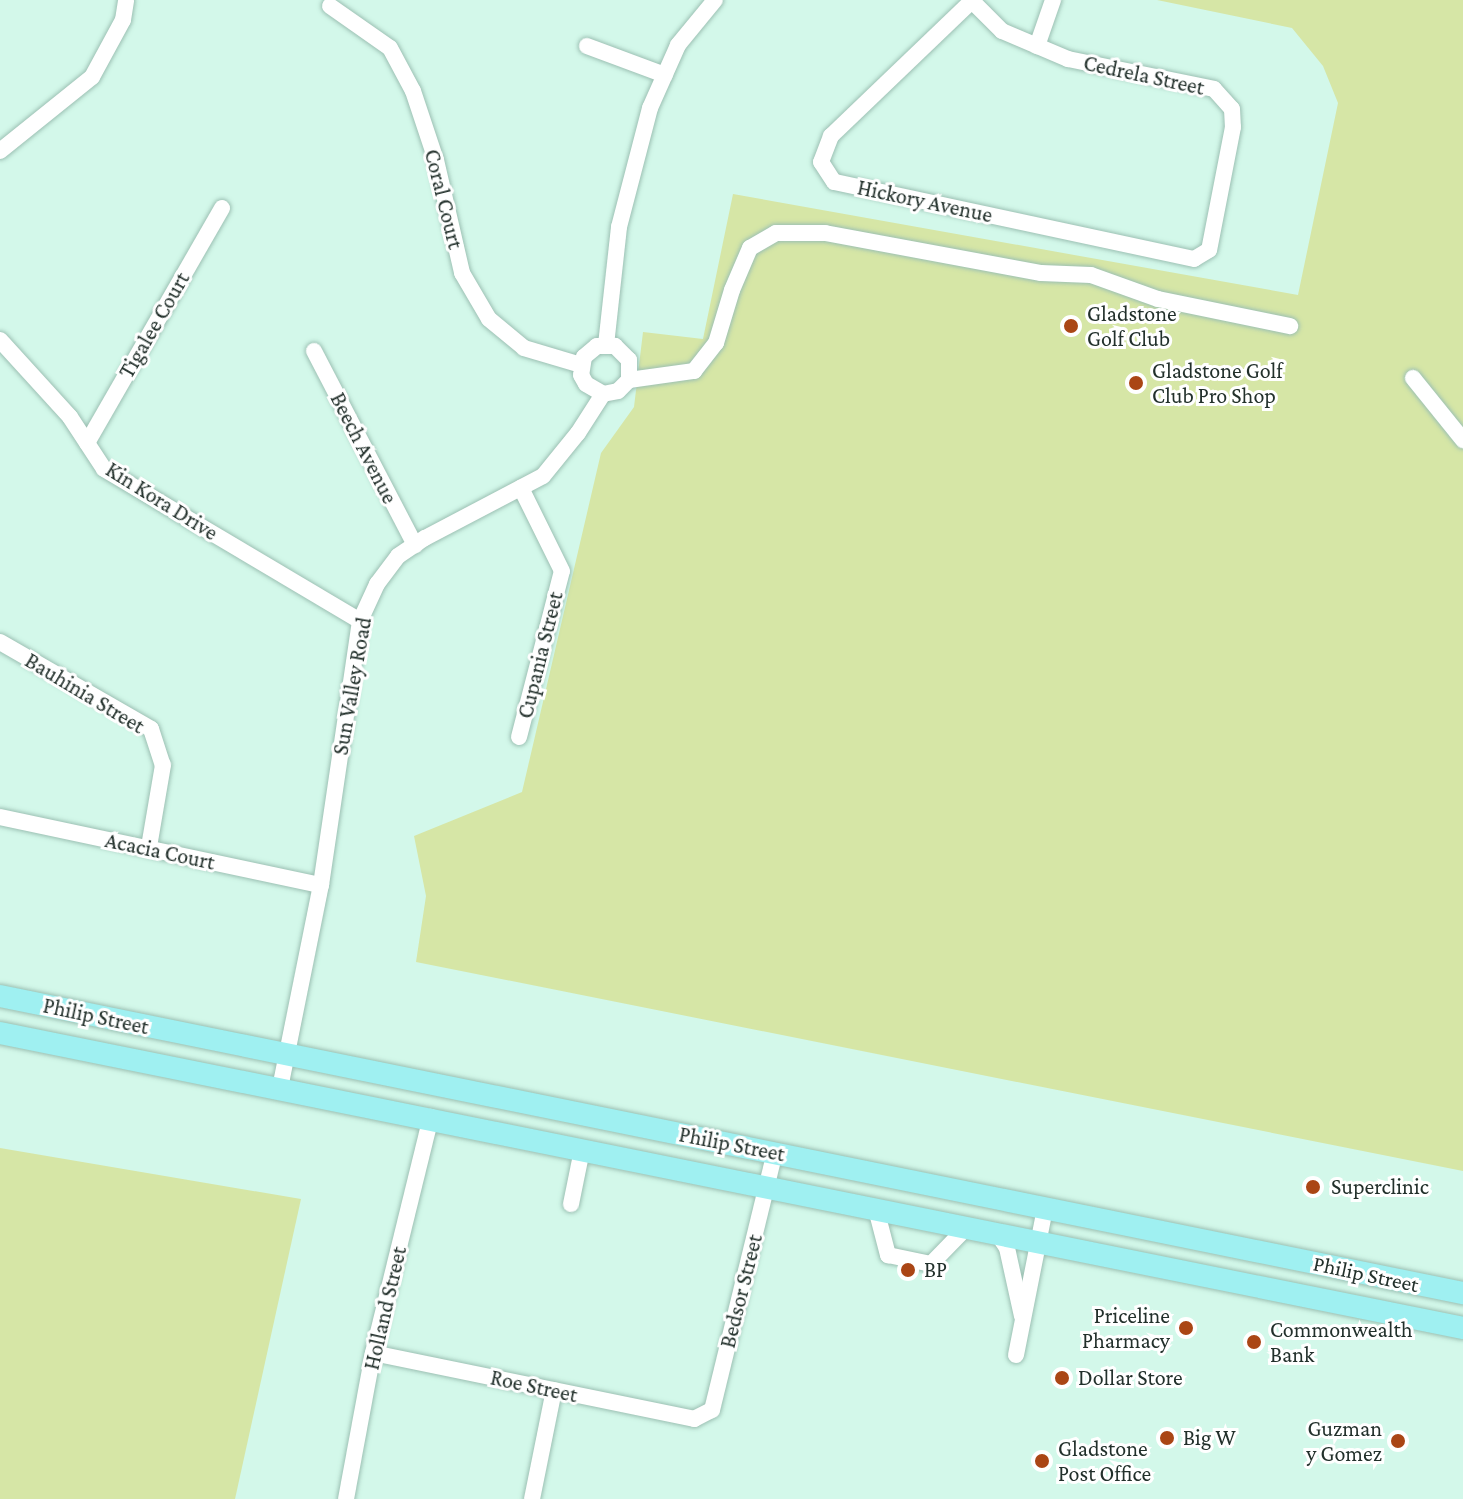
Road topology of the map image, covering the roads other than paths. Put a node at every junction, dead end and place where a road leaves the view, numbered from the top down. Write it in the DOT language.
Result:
graph roads {
  1 [pos="126,0"];
  2 [pos="715,0"];
  3 [pos="1053,0"];
  4 [pos="972,1"];
  5 [pos="330,6"];
  6 [pos="587,46"];
  7 [pos="1037,46"];
  8 [pos="665,75"];
  9 [pos="0,151"];
  10 [pos="222,208"];
  11 [pos="1209,250"];
  12 [pos="1290,326"];
  13 [pos="0,340"];
  14 [pos="606,345"];
  15 [pos="314,351"];
  16 [pos="581,365"];
  17 [pos="1413,378"];
  18 [pos="629,380"];
  19 [pos="603,394"];
  20 [pos="1463,440"];
  21 [pos="87,443"];
  22 [pos="521,488"];
  23 [pos="415,545"];
  24 [pos="360,621"];
  25 [pos="0,642"];
  26 [pos="519,737"];
  27 [pos="0,817"];
  28 [pos="149,847"];
  29 [pos="321,885"];
  30 [pos="0,996"];
  31 [pos="0,1033"];
  32 [pos="286,1055"];
  33 [pos="280,1088"];
  34 [pos="431,1117"];
  35 [pos="582,1150"];
  36 [pos="775,1152"];
  37 [pos="767,1188"];
  38 [pos="571,1204"];
  39 [pos="1045,1208"];
  40 [pos="876,1209"];
  41 [pos="967,1227"];
  42 [pos="997,1233"];
  43 [pos="1039,1241"];
  44 [pos="1463,1293"];
  45 [pos="1023,1322"];
  46 [pos="1463,1328"];
  47 [pos="373,1353"];
  48 [pos="1016,1355"];
  49 [pos="554,1390"];
  50 [pos="694,1419"];
  51 [pos="346,1499"];
  52 [pos="532,1499"];
  1 -- 9 [label="street"];
  2 -- 8 [label="street"];
  3 -- 7 [label="street"];
  4 -- 7 [label="street, Cedrela Street"];
  4 -- 11 [label="street, Hickory Avenue"];
  5 -- 16 [label="street, Coral Court"];
  6 -- 8 [label="street"];
  7 -- 11 [label="street, Cedrela Street"];
  8 -- 14 [label="street"];
  10 -- 21 [label="street, Tigalee Court"];
  12 -- 18 [label="street"];
  13 -- 21 [label="street, Kin Kora Drive"];
  14 -- 16 [label="street"];
  14 -- 18 [label="street"];
  15 -- 23 [label="street, Beech Avenue"];
  16 -- 19 [label="street"];
  17 -- 20 [label="street"];
  18 -- 19 [label="street"];
  19 -- 22 [label="street, Sun Valley Road"];
  21 -- 24 [label="street, Kin Kora Drive"];
  22 -- 23 [label="street, Sun Valley Road"];
  22 -- 26 [label="street, Cupania Street"];
  23 -- 24 [label="street, Sun Valley Road"];
  24 -- 29 [label="street, Sun Valley Road"];
  25 -- 28 [label="street, Bauhinia Street"];
  27 -- 28 [label="street, Acacia Court"];
  28 -- 29 [label="street, Acacia Court"];
  29 -- 32 [label="street, Sun Valley Road"];
  30 -- 32 [label="main road, Philip Street"];
  31 -- 33 [label="main road, Philip Street"];
  32 -- 33 [label="street, Sun Valley Road"];
  32 -- 36 [label="main road, Philip Street"];
  33 -- 34 [label="main road, Philip Street"];
  34 -- 35 [label="main road, Philip Street"];
  34 -- 47 [label="street, Holland Street"];
  35 -- 37 [label="main road, Philip Street"];
  35 -- 38 [label="street"];
  36 -- 37 [label="street, Bedsor Street"];
  36 -- 39 [label="main road, Philip Street"];
  37 -- 40 [label="main road, Philip Street"];
  37 -- 50 [label="street, Bedsor Street"];
  39 -- 43 [label="street"];
  39 -- 44 [label="main road, Philip Street"];
  40 -- 41 [label="main road, Philip Street"];
  40 -- 41 [label="street"];
  41 -- 42 [label="main road, Philip Street"];
  42 -- 43 [label="main road, Philip Street"];
  42 -- 45 [label="street"];
  43 -- 45 [label="street"];
  43 -- 46 [label="main road, Philip Street"];
  45 -- 48 [label="street"];
  47 -- 49 [label="street, Roe Street"];
  47 -- 51 [label="street, Holland Street"];
  49 -- 50 [label="street, Roe Street"];
  49 -- 52 [label="street"];
}
